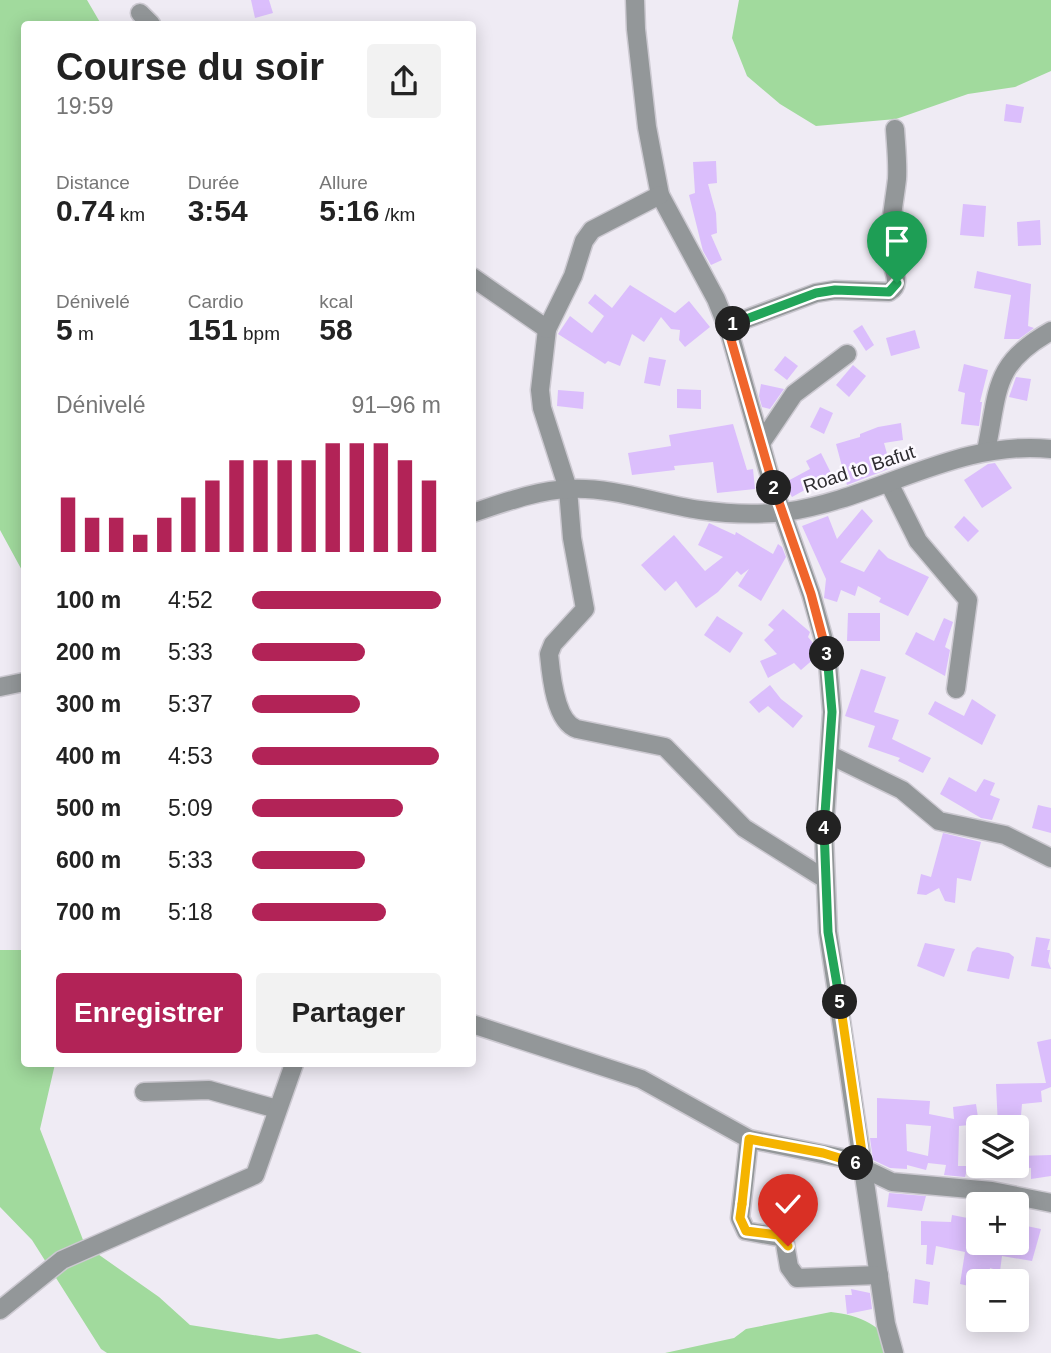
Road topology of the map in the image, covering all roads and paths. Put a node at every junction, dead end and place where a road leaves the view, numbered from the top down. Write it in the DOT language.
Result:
graph roads {
  1 [pos="635,0"];
  2 [pos="895,129"];
  3 [pos="660,195"];
  4 [pos="476,280"];
  5 [pos="727,326"];
  6 [pos="547,329"];
  7 [pos="1051,331"];
  8 [pos="847,354"];
  9 [pos="761,443"];
  10 [pos="1051,449"];
  11 [pos="986,451"];
  12 [pos="890,483"];
  13 [pos="772,484"];
  14 [pos="568,489"];
  15 [pos="476,512"];
  16 [pos="784,512"];
  17 [pos="758,514"];
  18 [pos="21,683"];
  19 [pos="0,687"];
  20 [pos="956,689"];
  21 [pos="830,755"];
  22 [pos="1051,858"];
  23 [pos="825,879"];
  24 [pos="476,1025"];
  25 [pos="293,1067"];
  26 [pos="145,1092"];
  27 [pos="277,1109"];
  28 [pos="749,1139"];
  29 [pos="864,1166"];
  30 [pos="1051,1203"];
  31 [pos="879,1275"];
  32 [pos="0,1310"];
  33 [pos="894,1353"];
  1 -- 3 [label="street"];
  2 -- 5 [label="street"];
  3 -- 5 [label="street"];
  3 -- 6 [label="street"];
  4 -- 6 [label="street"];
  5 -- 9 [label="street"];
  6 -- 14 [label="street"];
  7 -- 11 [label="street"];
  8 -- 9 [label="street"];
  9 -- 13 [label="street"];
  10 -- 11 [label="street, Road to Bafut"];
  11 -- 12 [label="street, Road to Bafut"];
  12 -- 16 [label="street, Road to Bafut"];
  12 -- 20 [label="street"];
  13 -- 16 [label="street"];
  13 -- 17 [label="street"];
  14 -- 15 [label="street, Road to Bafut"];
  14 -- 17 [label="street, Road to Bafut"];
  14 -- 23 [label="street"];
  16 -- 17 [label="street, Road to Bafut"];
  16 -- 21 [label="street"];
  18 -- 19 [label="street"];
  21 -- 22 [label="street"];
  21 -- 23 [label="street"];
  23 -- 29 [label="street"];
  24 -- 28 [label="street"];
  25 -- 27 [label="street"];
  26 -- 27 [label="street"];
  27 -- 32 [label="street"];
  28 -- 29 [label="street"];
  28 -- 31 [label="street"];
  29 -- 30 [label="street"];
  29 -- 31 [label="street"];
  31 -- 33 [label="street"];
}
